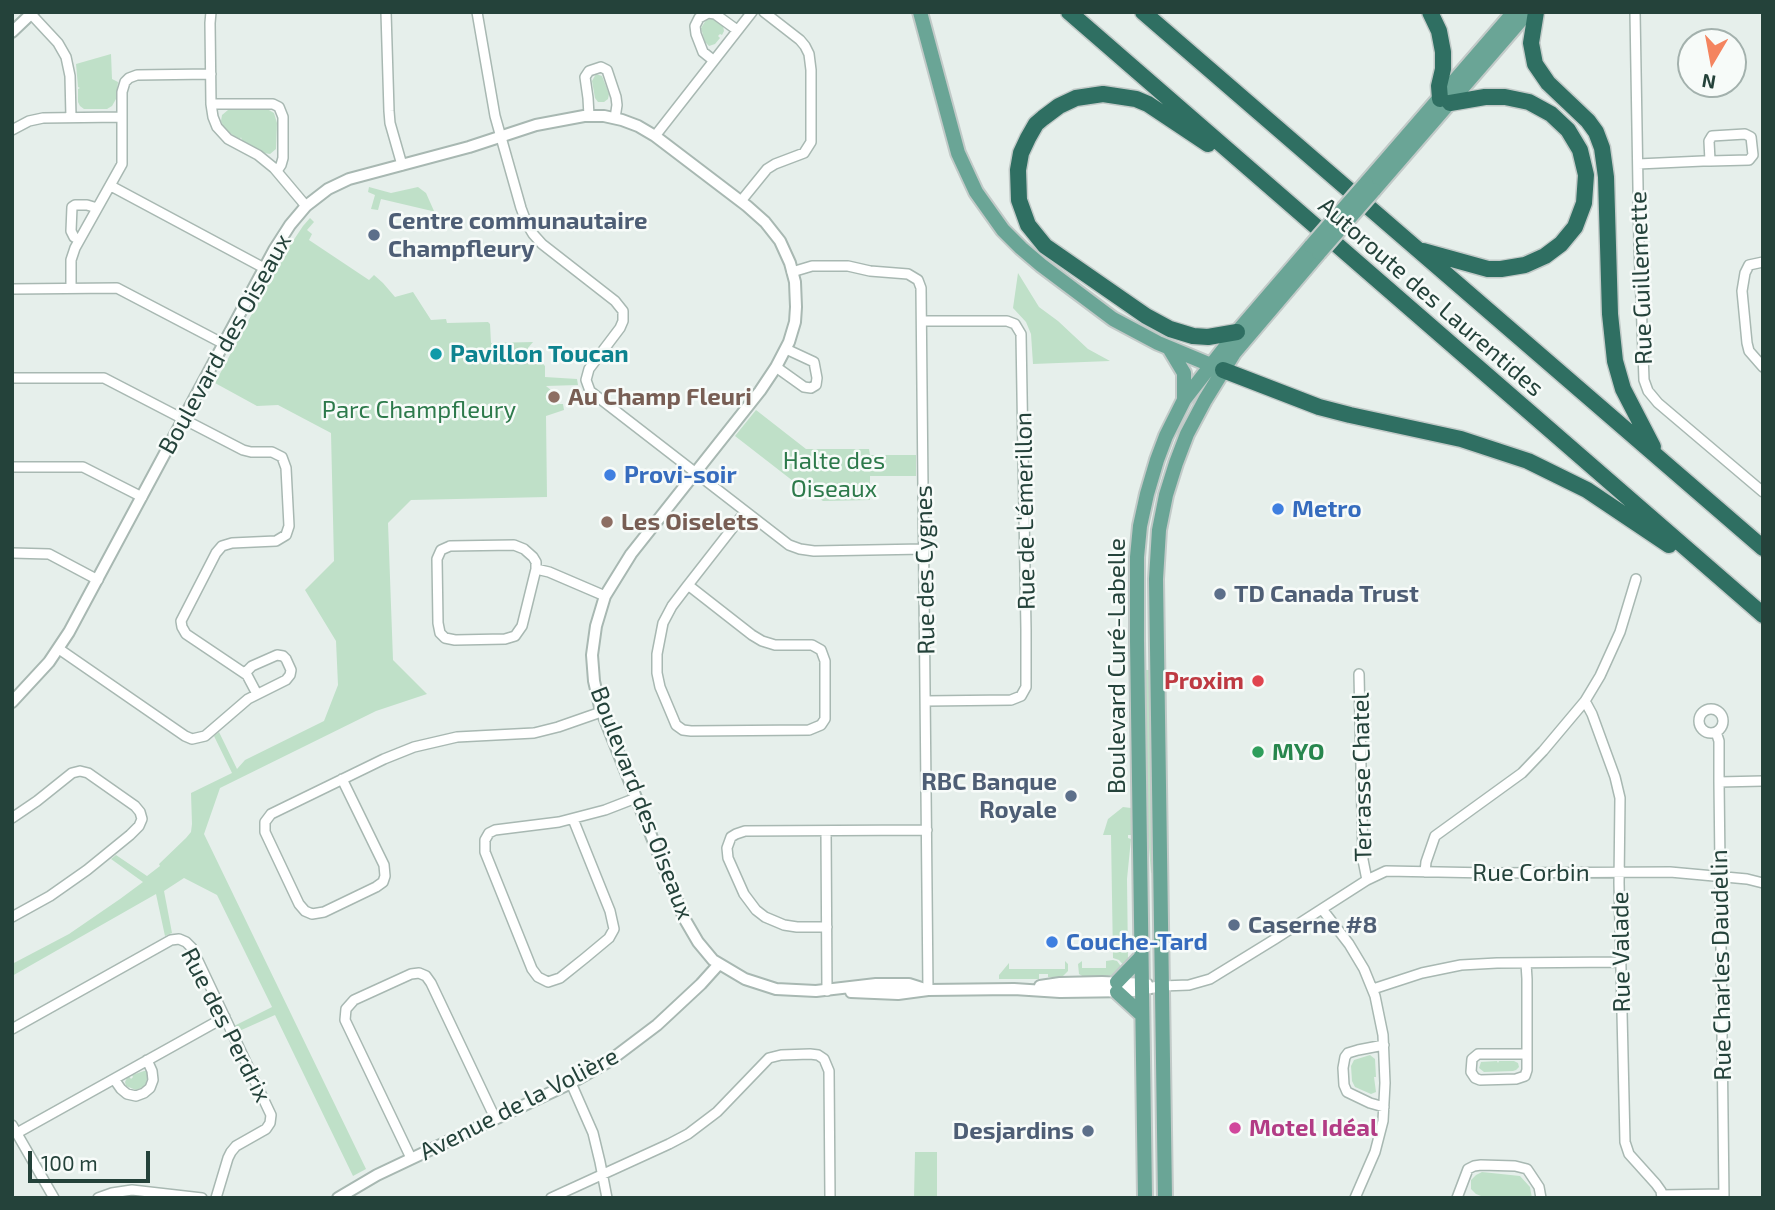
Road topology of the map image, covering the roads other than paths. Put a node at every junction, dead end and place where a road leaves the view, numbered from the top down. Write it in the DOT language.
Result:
graph roads {
  1 [pos="211,12"];
  2 [pos="386,12"];
  3 [pos="477,12"];
  4 [pos="752,12"];
  5 [pos="764,12"];
  6 [pos="920,12"];
  7 [pos="1069,12"];
  8 [pos="1430,12"];
  9 [pos="1514,12"];
  10 [pos="1530,12"];
  11 [pos="1536,12"];
  12 [pos="1635,12"];
  13 [pos="32,13"];
  14 [pos="1144,13"];
  15 [pos="737,30"];
  16 [pos="12,32"];
  17 [pos="713,60"];
  18 [pos="211,74"];
  19 [pos="1445,101"];
  20 [pos="211,104"];
  21 [pos="589,116"];
  22 [pos="71,117"];
  23 [pos="122,117"];
  24 [pos="615,118"];
  25 [pos="12,130"];
  26 [pos="502,136"];
  27 [pos="655,136"];
  28 [pos="1710,161"];
  29 [pos="1638,164"];
  30 [pos="402,165"];
  31 [pos="277,171"];
  32 [pos="1267,185"];
  33 [pos="111,186"];
  34 [pos="741,201"];
  35 [pos="306,206"];
  36 [pos="97,208"];
  37 [pos="79,240"];
  38 [pos="1417,249"];
  39 [pos="1315,250"];
  40 [pos="1763,262"];
  41 [pos="264,268"];
  42 [pos="792,272"];
  43 [pos="71,288"];
  44 [pos="12,289"];
  45 [pos="922,321"];
  46 [pos="1237,332"];
  47 [pos="224,344"];
  48 [pos="1169,348"];
  49 [pos="786,349"];
  50 [pos="776,367"];
  51 [pos="1217,367"];
  52 [pos="1763,367"];
  53 [pos="12,378"];
  54 [pos="1184,400"];
  55 [pos="184,419"];
  56 [pos="1659,459"];
  57 [pos="12,467"];
  58 [pos="695,472"];
  59 [pos="1763,492"];
  60 [pos="142,497"];
  61 [pos="745,512"];
  62 [pos="1763,548"];
  63 [pos="924,549"];
  64 [pos="12,553"];
  65 [pos="536,569"];
  66 [pos="1636,579"];
  67 [pos="1721,579"];
  68 [pos="98,580"];
  69 [pos="688,585"];
  70 [pos="605,596"];
  71 [pos="1763,615"];
  72 [pos="59,649"];
  73 [pos="245,673"];
  74 [pos="1359,674"];
  75 [pos="257,694"];
  76 [pos="926,701"];
  77 [pos="1585,701"];
  78 [pos="12,702"];
  79 [pos="601,712"];
  80 [pos="1716,732"];
  81 [pos="342,779"];
  82 [pos="1763,781"];
  83 [pos="1719,782"];
  84 [pos="636,798"];
  85 [pos="12,818"];
  86 [pos="573,819"];
  87 [pos="927,830"];
  88 [pos="826,831"];
  89 [pos="1425,872"];
  90 [pos="1620,873"];
  91 [pos="1720,877"];
  92 [pos="1367,880"];
  93 [pos="1763,883"];
  94 [pos="1322,909"];
  95 [pos="12,917"];
  96 [pos="827,927"];
  97 [pos="1142,957"];
  98 [pos="1621,962"];
  99 [pos="1527,963"];
  100 [pos="719,964"];
  101 [pos="1142,986"];
  102 [pos="1162,986"];
  103 [pos="1117,987"];
  104 [pos="1373,989"];
  105 [pos="928,990"];
  106 [pos="827,991"];
  107 [pos="1142,1015"];
  108 [pos="225,1017"];
  109 [pos="12,1029"];
  110 [pos="1384,1045"];
  111 [pos="1527,1054"];
  112 [pos="147,1060"];
  113 [pos="114,1079"];
  114 [pos="571,1083"];
  115 [pos="1384,1107"];
  116 [pos="495,1118"];
  117 [pos="15,1129"];
  118 [pos="411,1158"];
  119 [pos="602,1174"];
  120 [pos="1724,1196"];
  121 [pos="1459,1197"];
  122 [pos="1662,1197"];
  123 [pos="54,1198"];
  124 [pos="98,1198"];
  125 [pos="202,1198"];
  126 [pos="216,1198"];
  127 [pos="338,1198"];
  128 [pos="551,1198"];
  129 [pos="607,1198"];
  130 [pos="830,1198"];
  131 [pos="1145,1198"];
  132 [pos="1165,1198"];
  133 [pos="1355,1198"];
  134 [pos="1541,1198"];
  1 -- 18 [label="street"];
  2 -- 30 [label="street"];
  3 -- 26 [label="street"];
  4 -- 15 [label="street"];
  5 -- 34 [label="street"];
  6 -- 48 [label="main road"];
  7 -- 32 [label="highway, Autoroute des Laurentides"];
  8 -- 19 [label="highway"];
  9 -- 19 [label="main road, Boulevard Curé-Labelle"];
  10 -- 19 [label="main road, Boulevard Curé-Labelle"];
  11 -- 56 [label="highway"];
  12 -- 29 [label="street, Rue Guillemette"];
  13 -- 16 [label="street"];
  13 -- 22 [label="street"];
  14 -- 38 [label="highway, Autoroute des Laurentides"];
  15 -- 17 [label="street"];
  15 -- 17 [label="street"];
  17 -- 27 [label="street"];
  18 -- 20 [label="street"];
  18 -- 23 [label="street"];
  19 -- 38 [label="highway"];
  19 -- 39 [label="main road, Boulevard Curé-Labelle, bridge"];
  20 -- 31 [label="street"];
  20 -- 31 [label="street"];
  21 -- 24 [label="street, Boulevard des Oiseaux"];
  21 -- 24 [label="street"];
  21 -- 26 [label="street, Boulevard des Oiseaux"];
  22 -- 23 [label="street"];
  22 -- 25 [label="street"];
  23 -- 33 [label="street"];
  24 -- 27 [label="street, Boulevard des Oiseaux"];
  26 -- 30 [label="street, Boulevard des Oiseaux"];
  26 -- 58 [label="street"];
  27 -- 34 [label="street, Boulevard des Oiseaux"];
  28 -- 28 [label="street"];
  28 -- 29 [label="street"];
  29 -- 59 [label="street, Rue Guillemette"];
  30 -- 35 [label="street, Boulevard des Oiseaux"];
  31 -- 35 [label="street"];
  32 -- 46 [label="highway"];
  32 -- 67 [label="highway, Autoroute des Laurentides"];
  33 -- 36 [label="street"];
  33 -- 41 [label="street"];
  34 -- 42 [label="street, Boulevard des Oiseaux"];
  35 -- 41 [label="street, Boulevard des Oiseaux"];
  36 -- 37 [label="street"];
  36 -- 37 [label="street"];
  37 -- 43 [label="street"];
  38 -- 56 [label="highway, Autoroute des Laurentides"];
  39 -- 46 [label="main road, Boulevard Curé-Labelle"];
  39 -- 51 [label="main road, Boulevard Curé-Labelle"];
  40 -- 52 [label="street"];
  41 -- 47 [label="street, Boulevard des Oiseaux"];
  42 -- 45 [label="street, Rue des Cygnes"];
  42 -- 49 [label="street, Boulevard des Oiseaux"];
  43 -- 44 [label="street"];
  43 -- 47 [label="street"];
  45 -- 63 [label="street, Rue des Cygnes"];
  45 -- 76 [label="street, Rue de L'émerillon"];
  46 -- 51 [label="main road, Boulevard Curé-Labelle"];
  47 -- 55 [label="street, Boulevard des Oiseaux"];
  48 -- 51 [label="main road"];
  48 -- 54 [label="main road"];
  49 -- 50 [label="street, Boulevard des Oiseaux"];
  49 -- 50 [label="street"];
  50 -- 58 [label="street, Boulevard des Oiseaux"];
  51 -- 54 [label="main road, Boulevard Curé-Labelle"];
  51 -- 67 [label="highway"];
  51 -- 102 [label="main road, Boulevard Curé-Labelle"];
  53 -- 55 [label="street"];
  54 -- 97 [label="main road, Boulevard Curé-Labelle"];
  55 -- 60 [label="street, Boulevard des Oiseaux"];
  55 -- 73 [label="street"];
  56 -- 62 [label="highway, Autoroute des Laurentides"];
  57 -- 60 [label="street"];
  58 -- 61 [label="street"];
  58 -- 70 [label="street, Boulevard des Oiseaux"];
  60 -- 68 [label="street, Boulevard des Oiseaux"];
  61 -- 63 [label="street"];
  61 -- 69 [label="street"];
  63 -- 76 [label="street, Rue des Cygnes"];
  64 -- 68 [label="street"];
  65 -- 65 [label="street"];
  65 -- 70 [label="street"];
  66 -- 77 [label="street"];
  67 -- 71 [label="highway, Autoroute des Laurentides"];
  68 -- 72 [label="street, Boulevard des Oiseaux"];
  69 -- 69 [label="street"];
  70 -- 79 [label="street, Boulevard des Oiseaux"];
  72 -- 75 [label="street"];
  72 -- 78 [label="street, Boulevard des Oiseaux"];
  73 -- 75 [label="street"];
  73 -- 75 [label="street"];
  74 -- 92 [label="street, Terrasse Chatel"];
  76 -- 87 [label="street, Rue des Cygnes"];
  77 -- 89 [label="street"];
  77 -- 90 [label="street, Rue Valade"];
  79 -- 81 [label="street"];
  79 -- 84 [label="street, Boulevard des Oiseaux"];
  80 -- 83 [label="street, Rue Charles Daudelin"];
  81 -- 81 [label="street"];
  82 -- 83 [label="street"];
  83 -- 91 [label="street, Rue Charles Daudelin"];
  84 -- 86 [label="street"];
  84 -- 100 [label="street, Boulevard des Oiseaux"];
  85 -- 95 [label="street"];
  86 -- 86 [label="street"];
  87 -- 88 [label="street"];
  87 -- 105 [label="street, Rue des Cygnes"];
  88 -- 96 [label="street"];
  88 -- 96 [label="street"];
  89 -- 90 [label="street, Rue Corbin"];
  89 -- 92 [label="street, Rue Corbin"];
  90 -- 91 [label="street, Rue Corbin"];
  90 -- 98 [label="street, Rue Valade"];
  91 -- 93 [label="street, Rue Corbin"];
  91 -- 120 [label="street, Rue Charles Daudelin"];
  92 -- 94 [label="street, Rue Corbin"];
  94 -- 102 [label="street, Rue Corbin"];
  94 -- 104 [label="street"];
  96 -- 106 [label="street"];
  97 -- 101 [label="main road, Boulevard Curé-Labelle"];
  97 -- 103 [label="main road"];
  98 -- 99 [label="street"];
  98 -- 122 [label="street, Rue Valade"];
  99 -- 104 [label="street"];
  99 -- 111 [label="street"];
  100 -- 106 [label="street, Boulevard des Oiseaux"];
  100 -- 114 [label="street, Avenue de la Volière"];
  101 -- 102 [label="street, Boulevard des Oiseaux"];
  101 -- 103 [label="street, Boulevard des Oiseaux"];
  101 -- 107 [label="main road, Boulevard Curé-Labelle"];
  102 -- 132 [label="main road, Boulevard Curé-Labelle"];
  103 -- 105 [label="street, Boulevard des Oiseaux"];
  103 -- 107 [label="main road"];
  104 -- 110 [label="street"];
  105 -- 106 [label="street, Boulevard des Oiseaux"];
  107 -- 131 [label="main road, Boulevard Curé-Labelle"];
  108 -- 109 [label="street, Rue des Perdrix"];
  108 -- 112 [label="street"];
  108 -- 126 [label="street, Rue des Perdrix"];
  110 -- 115 [label="street"];
  110 -- 115 [label="street"];
  111 -- 111 [label="street"];
  112 -- 113 [label="street"];
  112 -- 113 [label="street"];
  113 -- 117 [label="street"];
  114 -- 116 [label="street, Avenue de la Volière"];
  114 -- 119 [label="street"];
  115 -- 133 [label="street"];
  116 -- 118 [label="street, Avenue de la Volière"];
  116 -- 118 [label="street"];
  117 -- 123 [label="street"];
  118 -- 127 [label="street, Avenue de la Volière"];
  119 -- 128 [label="street"];
  119 -- 129 [label="street"];
  119 -- 130 [label="street"];
  120 -- 122 [label="street"];
  121 -- 134 [label="street"];
  124 -- 125 [label="street"];
}
